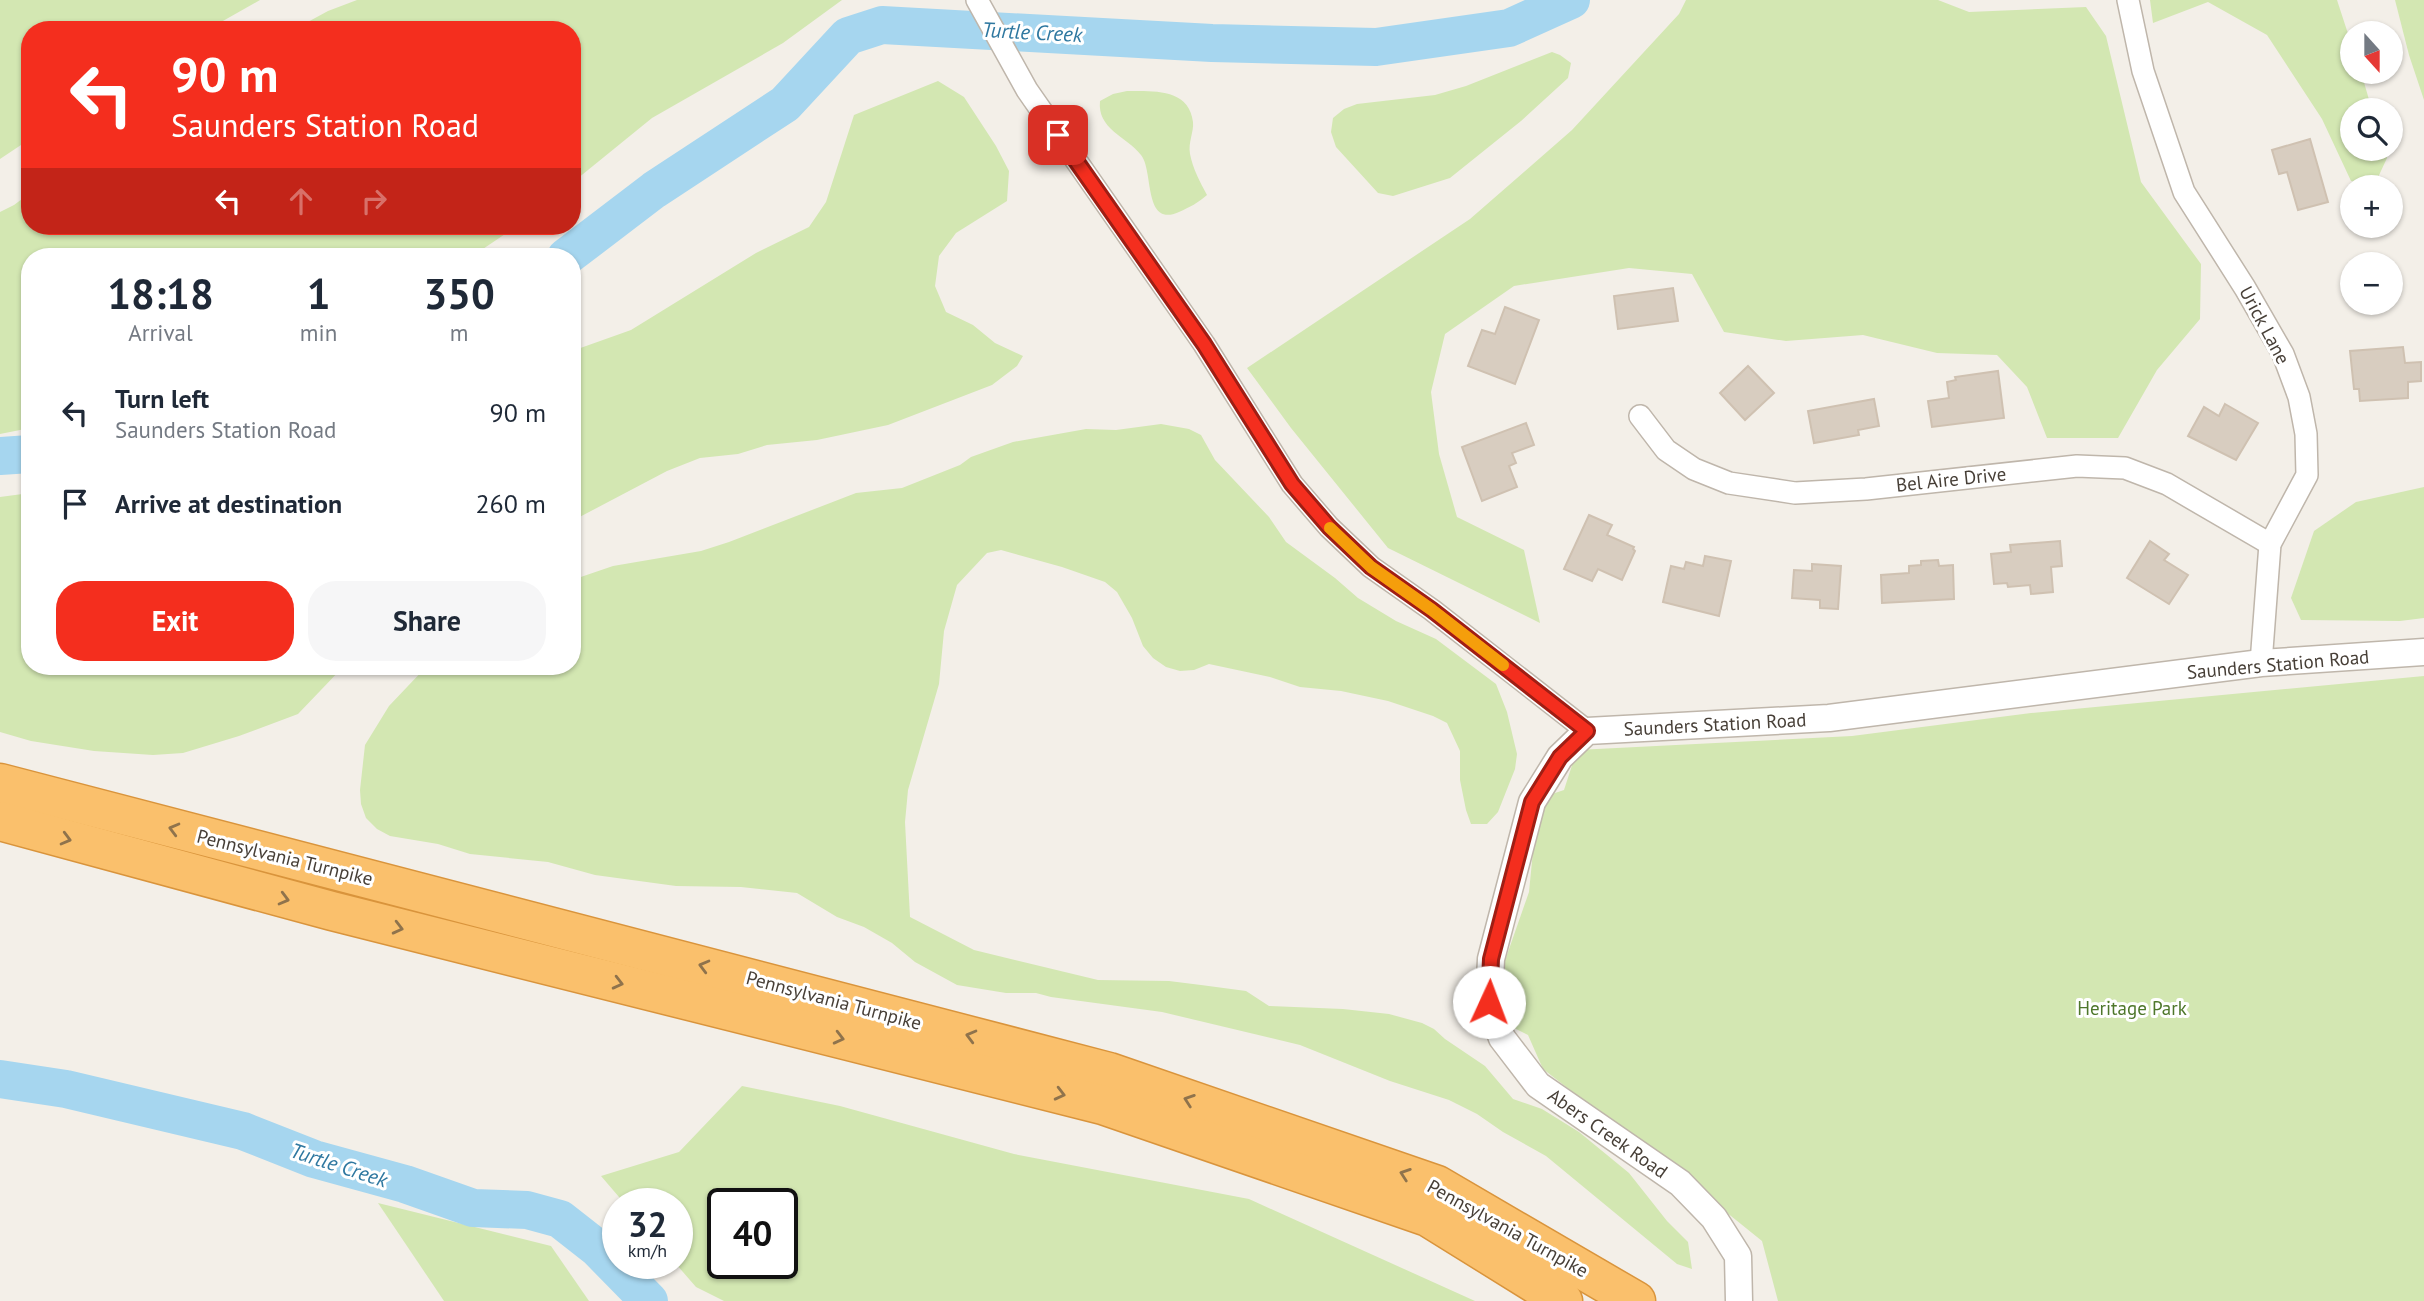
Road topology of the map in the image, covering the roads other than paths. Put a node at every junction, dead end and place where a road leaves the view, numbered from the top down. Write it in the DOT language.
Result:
graph roads {
  1 [pos="977,0"];
  2 [pos="2128,0"];
  3 [pos="1640,416"];
  4 [pos="2270,544"];
  5 [pos="2424,652"];
  6 [pos="2261,663"];
  7 [pos="1587,731"];
  8 [pos="0,783"];
  9 [pos="0,821"];
  10 [pos="1563,1301"];
  11 [pos="1636,1301"];
  12 [pos="1740,1301"];
  1 -- 7 [label="street"];
  2 -- 4 [label="street, Urick Lane"];
  3 -- 4 [label="street, Bel Aire Drive"];
  4 -- 6 [label="street, Urick Lane"];
  5 -- 6 [label="street, Saunders Station Road"];
  6 -- 7 [label="street, Saunders Station Road"];
  7 -- 12 [label="street, Abers Creek Road"];
  11 -- 8 [label="highway, Pennsylvania Turnpike, one-way"];
  9 -- 10 [label="highway, Pennsylvania Turnpike, one-way"];
}
